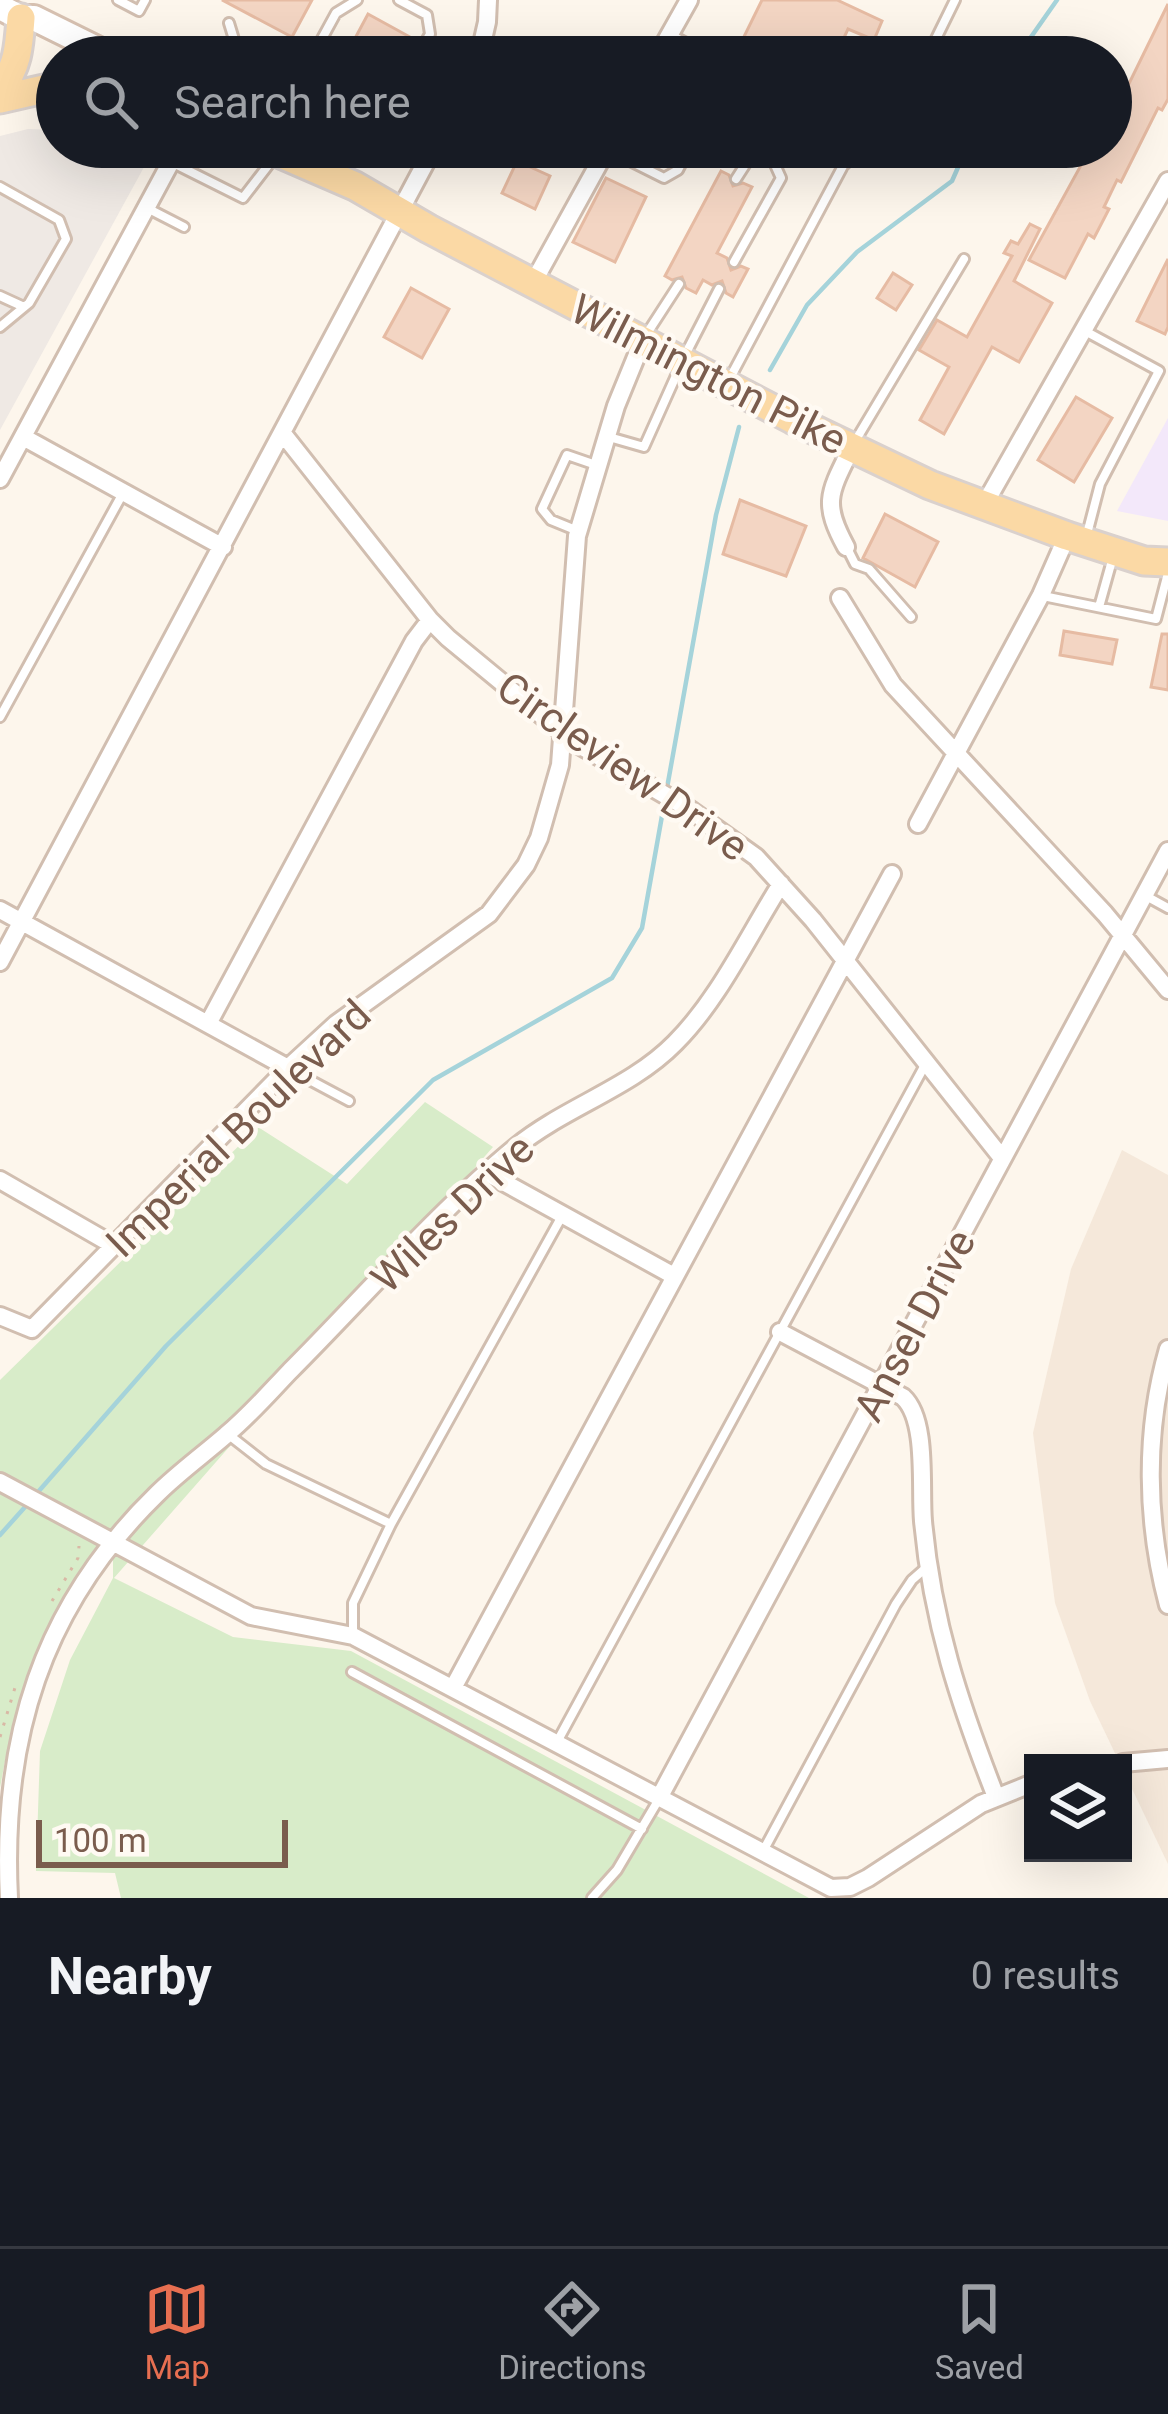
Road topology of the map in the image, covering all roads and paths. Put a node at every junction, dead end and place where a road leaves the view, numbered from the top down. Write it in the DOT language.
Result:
graph roads {
  1 [pos="118,0"];
  2 [pos="145,0"];
  3 [pos="357,0"];
  4 [pos="399,0"];
  5 [pos="488,0"];
  6 [pos="689,0"];
  7 [pos="955,0"];
  8 [pos="10,13"];
  9 [pos="229,23"];
  10 [pos="670,34"];
  11 [pos="70,36"];
  12 [pos="233,36"];
  13 [pos="323,36"];
  14 [pos="429,36"];
  15 [pos="484,36"];
  16 [pos="674,36"];
  17 [pos="937,36"];
  18 [pos="0,89"];
  19 [pos="36,91"];
  20 [pos="0,100"];
  21 [pos="167,168"];
  22 [pos="197,168"];
  23 [pos="261,168"];
  24 [pos="314,168"];
  25 [pos="423,168"];
  26 [pos="596,168"];
  27 [pos="645,168"];
  28 [pos="679,168"];
  29 [pos="743,168"];
  30 [pos="776,168"];
  31 [pos="841,168"];
  32 [pos="736,179"];
  33 [pos="1168,181"];
  34 [pos="0,187"];
  35 [pos="146,208"];
  36 [pos="401,211"];
  37 [pos="184,227"];
  38 [pos="964,259"];
  39 [pos="734,262"];
  40 [pos="533,283"];
  41 [pos="679,284"];
  42 [pos="719,289"];
  43 [pos="0,296"];
  44 [pos="24,308"];
  45 [pos="0,327"];
  46 [pos="1085,331"];
  47 [pos="643,340"];
  48 [pos="682,361"];
  49 [pos="727,384"];
  50 [pos="284,435"];
  51 [pos="607,436"];
  52 [pos="22,437"];
  53 [pos="851,449"];
  54 [pos="598,466"];
  55 [pos="0,479"];
  56 [pos="124,491"];
  57 [pos="983,507"];
  58 [pos="578,531"];
  59 [pos="1076,539"];
  60 [pos="224,547"];
  61 [pos="847,548"];
  62 [pos="1115,550"];
  63 [pos="1168,562"];
  64 [pos="1168,573"];
  65 [pos="1041,595"];
  66 [pos="840,598"];
  67 [pos="1099,608"];
  68 [pos="911,617"];
  69 [pos="430,620"];
  70 [pos="0,717"];
  71 [pos="563,732"];
  72 [pos="956,751"];
  73 [pos="918,824"];
  74 [pos="1168,851"];
  75 [pos="892,874"];
  76 [pos="781,884"];
  77 [pos="1145,896"];
  78 [pos="1168,908"];
  79 [pos="0,910"];
  80 [pos="22,922"];
  81 [pos="1123,935"];
  82 [pos="845,961"];
  83 [pos="0,962"];
  84 [pos="1168,990"];
  85 [pos="209,1022"];
  86 [pos="926,1064"];
  87 [pos="288,1068"];
  88 [pos="350,1101"];
  89 [pos="1003,1157"];
  90 [pos="487,1173"];
  91 [pos="0,1180"];
  92 [pos="563,1215"];
  93 [pos="113,1245"];
  94 [pos="674,1276"];
  95 [pos="0,1316"];
  96 [pos="779,1332"];
  97 [pos="1168,1349"];
  98 [pos="881,1386"];
  99 [pos="227,1434"];
  100 [pos="0,1483"];
  101 [pos="392,1524"];
  102 [pos="113,1542"];
  103 [pos="929,1566"];
  104 [pos="1168,1605"];
  105 [pos="352,1636"];
  106 [pos="352,1672"];
  107 [pos="453,1688"];
  108 [pos="9,1700"];
  109 [pos="0,1711"];
  110 [pos="556,1744"];
  111 [pos="1168,1759"];
  112 [pos="1132,1762"];
  113 [pos="1024,1787"];
  114 [pos="659,1798"];
  115 [pos="996,1798"];
  116 [pos="642,1829"];
  117 [pos="761,1855"];
  118 [pos="9,1898"];
  119 [pos="592,1898"];
  1 -- 2 [label="lane"];
  3 -- 13 [label="lane"];
  4 -- 14 [label="lane"];
  5 -- 15 [label="street"];
  6 -- 10 [label="street"];
  7 -- 17 [label="lane"];
  8 -- 11 [label="main road"];
  8 -- 18 [label="main road"];
  9 -- 12 [label="lane"];
  10 -- 16 [label="lane"];
  19 -- 20 [label="main road"];
  21 -- 35 [label="street"];
  22 -- 23 [label="lane"];
  24 -- 36 [label="main road, Wilmington Pike"];
  25 -- 36 [label="street"];
  26 -- 40 [label="street"];
  27 -- 28 [label="lane"];
  29 -- 32 [label="lane"];
  30 -- 39 [label="lane"];
  31 -- 49 [label="lane"];
  33 -- 46 [label="street"];
  34 -- 44 [label="lane"];
  35 -- 37 [label="lane"];
  35 -- 52 [label="street"];
  36 -- 40 [label="main road, Wilmington Pike"];
  36 -- 50 [label="street"];
  38 -- 53 [label="lane"];
  40 -- 47 [label="main road, Wilmington Pike"];
  41 -- 47 [label="lane"];
  42 -- 48 [label="lane"];
  43 -- 44 [label="lane"];
  44 -- 45 [label="lane"];
  46 -- 57 [label="street"];
  46 -- 59 [label="lane"];
  47 -- 48 [label="main road, Wilmington Pike"];
  47 -- 51 [label="street, Imperial Boulevard"];
  48 -- 49 [label="main road, Wilmington Pike"];
  48 -- 51 [label="lane"];
  49 -- 53 [label="main road, Wilmington Pike"];
  50 -- 60 [label="street"];
  50 -- 69 [label="street, Circleview Drive"];
  51 -- 54 [label="street, Imperial Boulevard"];
  52 -- 55 [label="street"];
  52 -- 56 [label="street"];
  53 -- 57 [label="main road, Wilmington Pike"];
  53 -- 61 [label="street"];
  54 -- 58 [label="street, Imperial Boulevard"];
  54 -- 58 [label="lane"];
  56 -- 60 [label="street"];
  56 -- 70 [label="lane"];
  57 -- 59 [label="main road, Wilmington Pike"];
  58 -- 71 [label="street, Imperial Boulevard"];
  59 -- 62 [label="main road, Wilmington Pike"];
  59 -- 65 [label="street"];
  60 -- 80 [label="street"];
  61 -- 68 [label="lane"];
  62 -- 63 [label="main road, Wilmington Pike"];
  62 -- 67 [label="lane"];
  64 -- 67 [label="lane"];
  65 -- 67 [label="lane"];
  65 -- 72 [label="street"];
  66 -- 72 [label="street"];
  69 -- 71 [label="street, Circleview Drive"];
  69 -- 85 [label="street"];
  71 -- 76 [label="street, Circleview Drive"];
  71 -- 87 [label="street, Imperial Boulevard"];
  72 -- 73 [label="street"];
  72 -- 81 [label="street"];
  74 -- 77 [label="street, Ansel Drive"];
  75 -- 82 [label="street"];
  76 -- 82 [label="street, Circleview Drive"];
  76 -- 90 [label="street, Wiles Drive"];
  77 -- 78 [label="lane"];
  77 -- 81 [label="street, Ansel Drive"];
  79 -- 80 [label="street"];
  80 -- 83 [label="street"];
  80 -- 85 [label="street"];
  81 -- 84 [label="street"];
  81 -- 89 [label="street, Ansel Drive"];
  82 -- 86 [label="street, Circleview Drive"];
  82 -- 94 [label="street"];
  85 -- 87 [label="street"];
  86 -- 89 [label="street, Circleview Drive"];
  86 -- 96 [label="lane"];
  87 -- 88 [label="lane"];
  87 -- 93 [label="street, Imperial Boulevard"];
  89 -- 98 [label="street, Ansel Drive"];
  90 -- 92 [label="street"];
  90 -- 99 [label="street, Wiles Drive"];
  91 -- 93 [label="street"];
  92 -- 94 [label="street"];
  92 -- 101 [label="lane"];
  93 -- 95 [label="street, Imperial Boulevard"];
  94 -- 107 [label="street"];
  96 -- 98 [label="street"];
  96 -- 110 [label="lane"];
  97 -- 104 [label="street"];
  98 -- 103 [label="street"];
  98 -- 114 [label="street, Ansel Drive"];
  99 -- 101 [label="lane"];
  99 -- 102 [label="street, Wiles Drive"];
  100 -- 102 [label="street"];
  101 -- 105 [label="lane"];
  102 -- 105 [label="street"];
  102 -- 118 [label="street, Wiles Drive"];
  103 -- 115 [label="street"];
  103 -- 117 [label="lane"];
  105 -- 107 [label="street"];
  106 -- 116 [label="lane"];
  107 -- 110 [label="street"];
  108 -- 109 [label="path"];
  110 -- 114 [label="street"];
  111 -- 112 [label="street"];
  113 -- 115 [label="street"];
  114 -- 116 [label="lane"];
  114 -- 117 [label="street"];
  115 -- 117 [label="street"];
  116 -- 119 [label="lane"];
}
